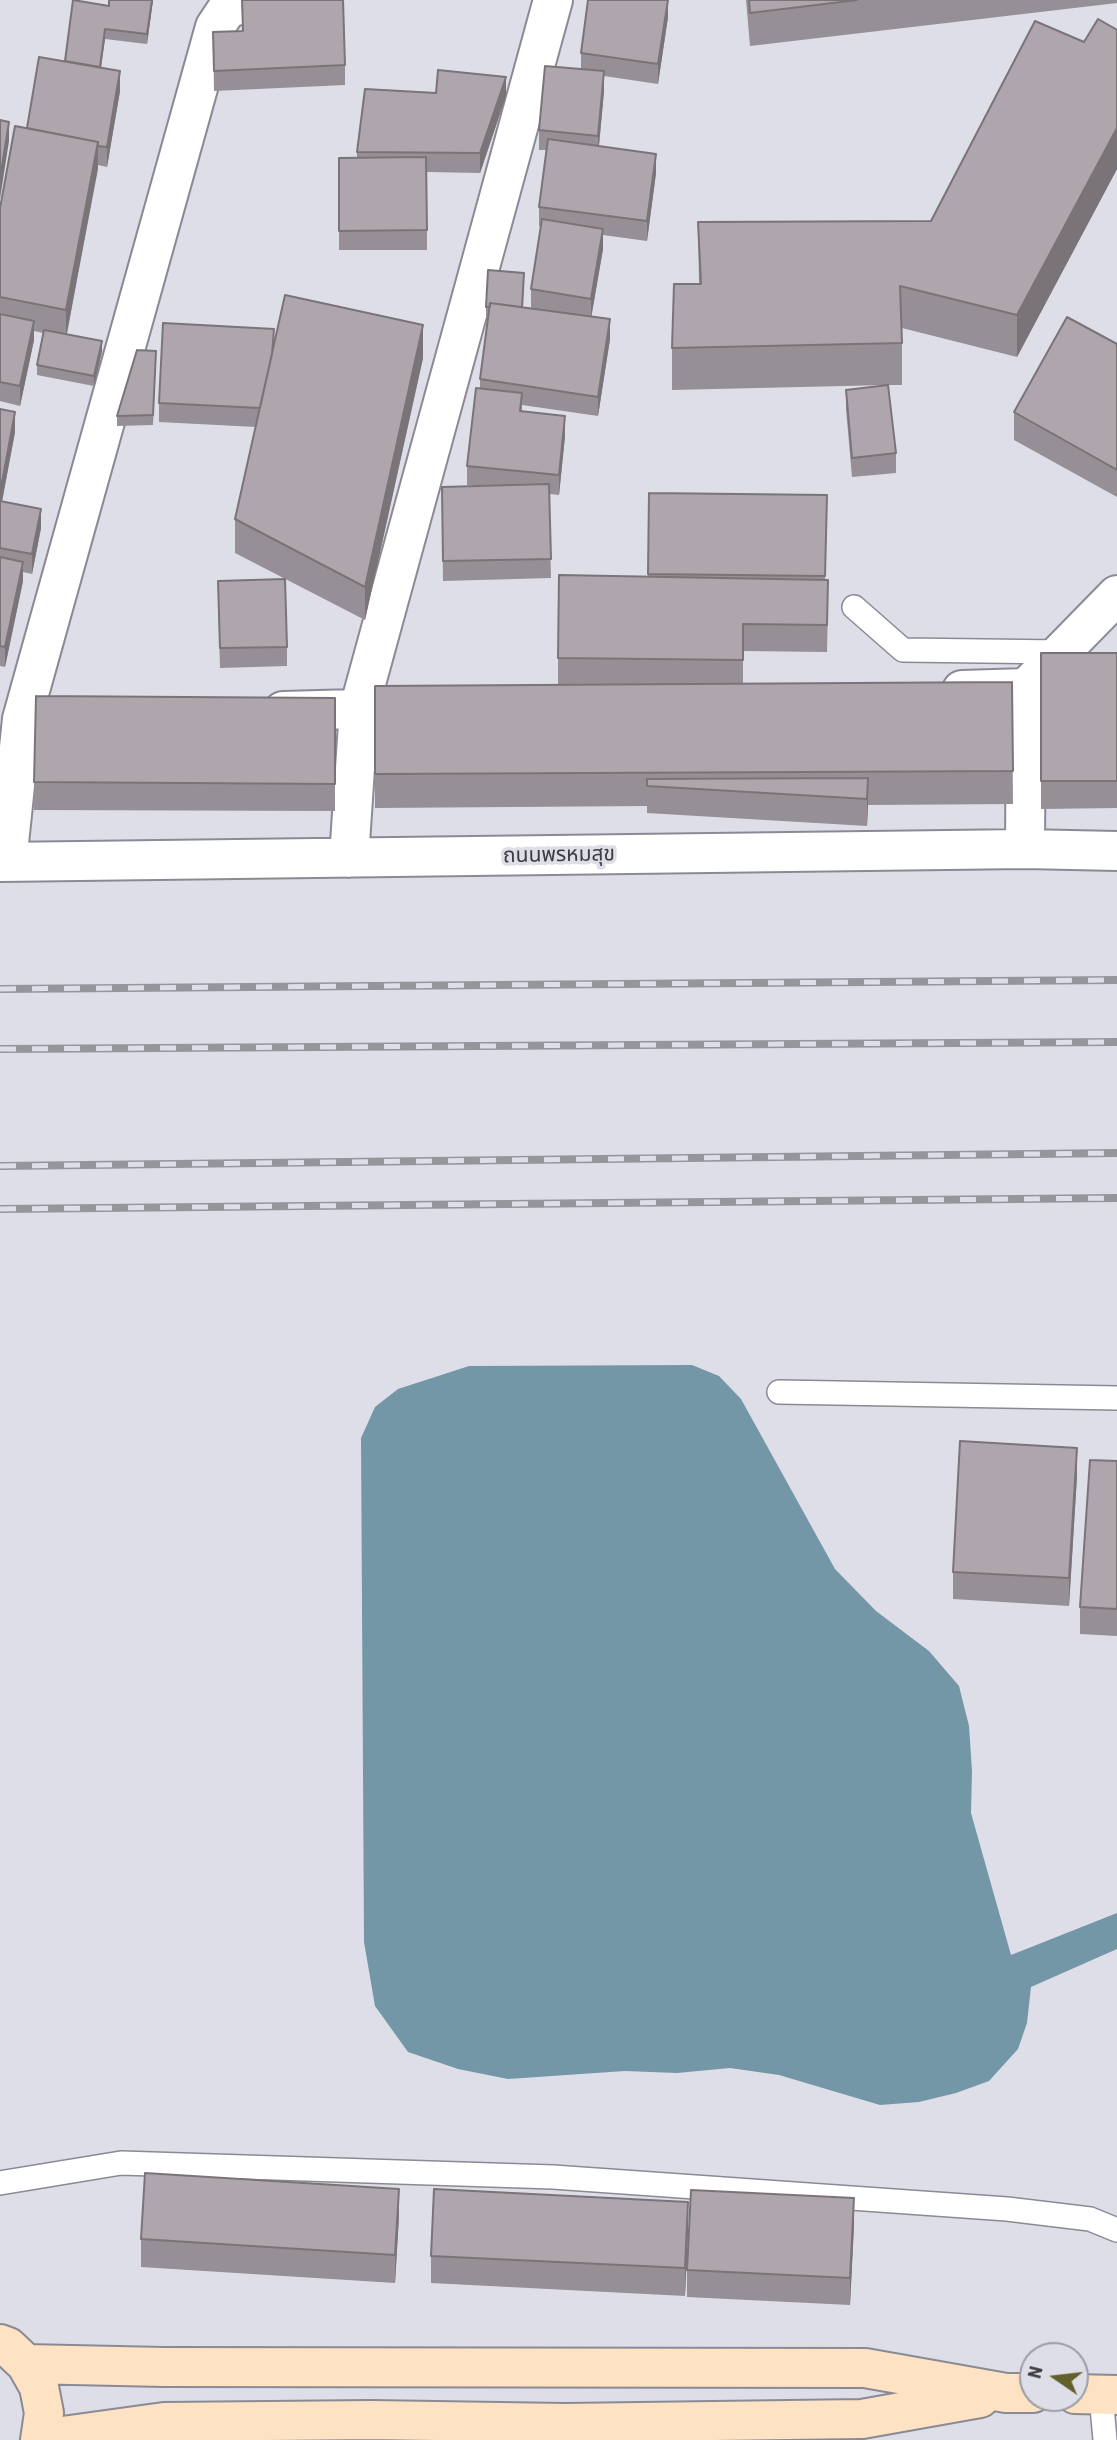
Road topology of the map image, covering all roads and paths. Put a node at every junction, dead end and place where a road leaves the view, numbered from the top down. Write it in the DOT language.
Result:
graph roads {
  1 [pos="254,0"];
  2 [pos="553,0"];
  3 [pos="1117,595"];
  4 [pos="855,607"];
  5 [pos="1063,652"];
  6 [pos="1026,688"];
  7 [pos="929,691"];
  8 [pos="456,706"];
  9 [pos="359,709"];
  10 [pos="251,712"];
  11 [pos="116,716"];
  12 [pos="22,719"];
  13 [pos="1025,849"];
  14 [pos="1117,851"];
  15 [pos="349,858"];
  16 [pos="3,862"];
  17 [pos="779,1392"];
  18 [pos="1117,1398"];
  19 [pos="0,2183"];
  20 [pos="1117,2230"];
  21 [pos="13,2354"];
  22 [pos="1019,2393"];
  23 [pos="1098,2394"];
  24 [pos="297,2430"];
  25 [pos="563,2432"];
  26 [pos="40,2439"];
  27 [pos="1105,2440"];
  1 -- 12 [label="street"];
  2 -- 9 [label="street"];
  3 -- 5 [label="street"];
  4 -- 5 [label="lane"];
  5 -- 6 [label="street"];
  6 -- 7 [label="street"];
  6 -- 13 [label="street"];
  8 -- 9 [label="street"];
  9 -- 10 [label="street"];
  9 -- 15 [label="street"];
  11 -- 12 [label="street"];
  12 -- 16 [label="street"];
  13 -- 14 [label="street, ถนนพรหมสุข"];
  13 -- 15 [label="street, ถนนพรหมสุข"];
  15 -- 16 [label="street, ถนนพรหมสุข"];
  17 -- 18 [label="lane"];
  19 -- 20 [label="lane"];
  21 -- 22 [label="main road"];
  21 -- 26 [label="main road"];
  22 -- 25 [label="main road"];
  23 -- 27 [label="lane"];
  24 -- 25 [label="main road"];
  24 -- 26 [label="main road"];
}
